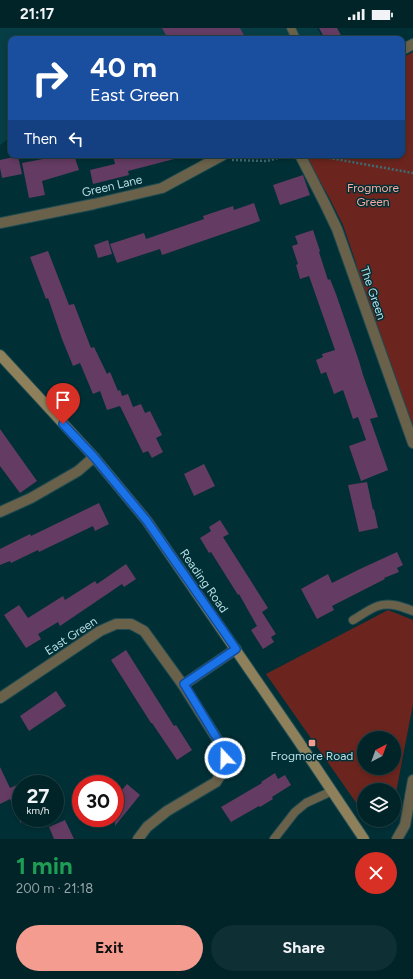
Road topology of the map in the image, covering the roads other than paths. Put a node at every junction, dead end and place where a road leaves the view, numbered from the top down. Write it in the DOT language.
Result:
graph roads {
  1 [pos="218,158"];
  2 [pos="302,158"];
  3 [pos="0,223"];
  4 [pos="0,355"];
  5 [pos="413,443"];
  6 [pos="94,457"];
  7 [pos="0,512"];
  8 [pos="413,611"];
  9 [pos="353,620"];
  10 [pos="236,649"];
  11 [pos="184,684"];
  12 [pos="0,698"];
  13 [pos="413,780"];
  14 [pos="332,791"];
  15 [pos="138,839"];
  16 [pos="274,839"];
  17 [pos="364,839"];
  18 [pos="397,839"];
  1 -- 3 [label="street, Green Lane"];
  2 -- 5 [label="street, The Green"];
  4 -- 6 [label="main road, Reading Road"];
  6 -- 7 [label="street"];
  6 -- 10 [label="main road, Reading Road"];
  8 -- 9 [label="lane"];
  10 -- 11 [label="street"];
  10 -- 14 [label="main road, Reading Road"];
  11 -- 12 [label="street, East Green"];
  11 -- 15 [label="street, East Green"];
  13 -- 18 [label="street"];
  14 -- 16 [label="lane"];
  14 -- 17 [label="main road, Reading Road"];
}
